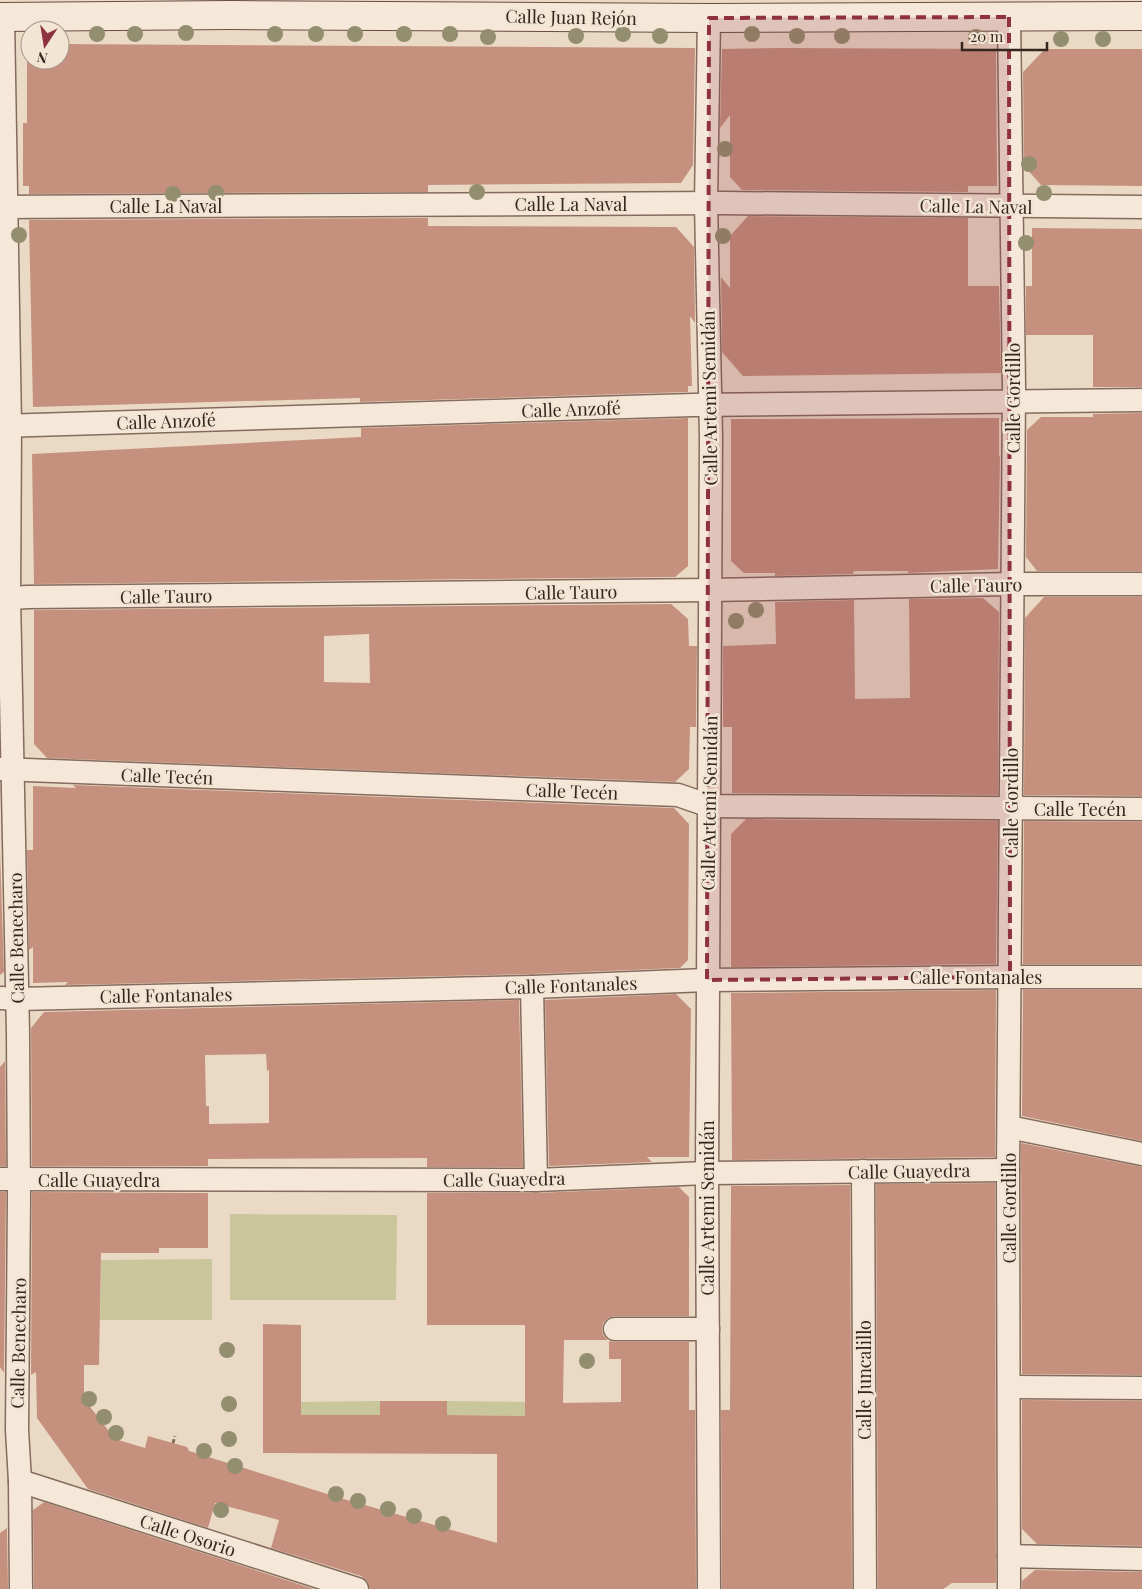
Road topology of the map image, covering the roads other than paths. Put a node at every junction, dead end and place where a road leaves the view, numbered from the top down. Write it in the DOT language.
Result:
graph roads {
  1 [pos="230,7"];
  2 [pos="1142,16"];
  3 [pos="2,17"];
  4 [pos="1009,17"];
  5 [pos="709,18"];
  6 [pos="706,203"];
  7 [pos="1012,206"];
  8 [pos="3,207"];
  9 [pos="1142,208"];
  10 [pos="1142,400"];
  11 [pos="1014,401"];
  12 [pos="710,405"];
  13 [pos="5,426"];
  14 [pos="1013,584"];
  15 [pos="1142,584"];
  16 [pos="710,590"];
  17 [pos="4,598"];
  18 [pos="6,769"];
  19 [pos="710,806"];
  20 [pos="1011,809"];
  21 [pos="1142,809"];
  22 [pos="1010,977"];
  23 [pos="1142,977"];
  24 [pos="707,980"];
  25 [pos="532,987"];
  26 [pos="9,998"];
  27 [pos="1009,1127"];
  28 [pos="1142,1154"];
  29 [pos="1008,1170"];
  30 [pos="863,1171"];
  31 [pos="707,1173"];
  32 [pos="9,1180"];
  33 [pos="536,1180"];
  34 [pos="615,1329"];
  35 [pos="708,1329"];
  36 [pos="1009,1387"];
  37 [pos="1142,1388"];
  38 [pos="8,1423"];
  39 [pos="20,1481"];
  40 [pos="1010,1556"];
  41 [pos="1142,1560"];
  42 [pos="14,1578"];
  43 [pos="357,1589"];
  44 [pos="709,1589"];
  45 [pos="865,1589"];
  46 [pos="1009,1589"];
  1 -- 3 [label="street, Calle Juan Rejón"];
  1 -- 5 [label="street, Calle Juan Rejón"];
  2 -- 4 [label="street, Calle Juan Rejón"];
  3 -- 8 [label="street, Calle Benecharo"];
  4 -- 5 [label="street, Calle Juan Rejón"];
  4 -- 7 [label="street, Calle Gordillo"];
  5 -- 6 [label="street, Calle Artemi Semidán"];
  6 -- 7 [label="street, Calle La Naval"];
  6 -- 8 [label="street, Calle La Naval"];
  6 -- 12 [label="street, Calle Artemi Semidán"];
  7 -- 9 [label="street, Calle La Naval"];
  7 -- 11 [label="street, Calle Gordillo"];
  8 -- 13 [label="street, Calle Benecharo"];
  10 -- 11 [label="street, Calle Anzofé"];
  11 -- 12 [label="street, Calle Anzofé"];
  11 -- 14 [label="street, Calle Gordillo"];
  12 -- 13 [label="street, Calle Anzofé"];
  12 -- 16 [label="street, Calle Artemi Semidán"];
  13 -- 17 [label="street, Calle Benecharo"];
  14 -- 15 [label="street, Calle Tauro"];
  14 -- 16 [label="street, Calle Tauro"];
  14 -- 20 [label="street, Calle Gordillo"];
  16 -- 17 [label="street, Calle Tauro"];
  16 -- 19 [label="street, Calle Artemi Semidán"];
  17 -- 18 [label="street, Calle Benecharo"];
  18 -- 19 [label="street, Calle Tecén"];
  18 -- 26 [label="street, Calle Benecharo"];
  19 -- 20 [label="street, Calle Tecén"];
  19 -- 24 [label="street, Calle Artemi Semidán"];
  20 -- 21 [label="street, Calle Tecén"];
  20 -- 22 [label="street, Calle Gordillo"];
  22 -- 23 [label="street, Calle Fontanales"];
  22 -- 24 [label="street, Calle Fontanales"];
  22 -- 27 [label="street, Calle Gordillo"];
  24 -- 25 [label="street, Calle Fontanales"];
  24 -- 31 [label="street, Calle Artemi Semidán"];
  25 -- 26 [label="street, Calle Fontanales"];
  25 -- 33 [label="street"];
  26 -- 32 [label="street, Calle Benecharo"];
  27 -- 28 [label="street"];
  27 -- 29 [label="street, Calle Gordillo"];
  29 -- 30 [label="street, Calle Guayedra"];
  29 -- 36 [label="street, Calle Gordillo"];
  30 -- 31 [label="street, Calle Guayedra"];
  30 -- 45 [label="street, Calle Juncalillo"];
  31 -- 33 [label="street, Calle Guayedra"];
  31 -- 35 [label="street, Calle Artemi Semidán"];
  32 -- 33 [label="street, Calle Guayedra"];
  32 -- 38 [label="street, Calle Benecharo"];
  34 -- 35 [label="street"];
  35 -- 44 [label="street, Calle Artemi Semidán"];
  36 -- 37 [label="street"];
  36 -- 40 [label="street, Calle Gordillo"];
  38 -- 39 [label="street, Calle Benecharo"];
  39 -- 42 [label="street, Calle Benecharo"];
  39 -- 43 [label="street, Calle Osorio"];
  40 -- 41 [label="street"];
  40 -- 46 [label="street, Calle Gordillo"];
}
